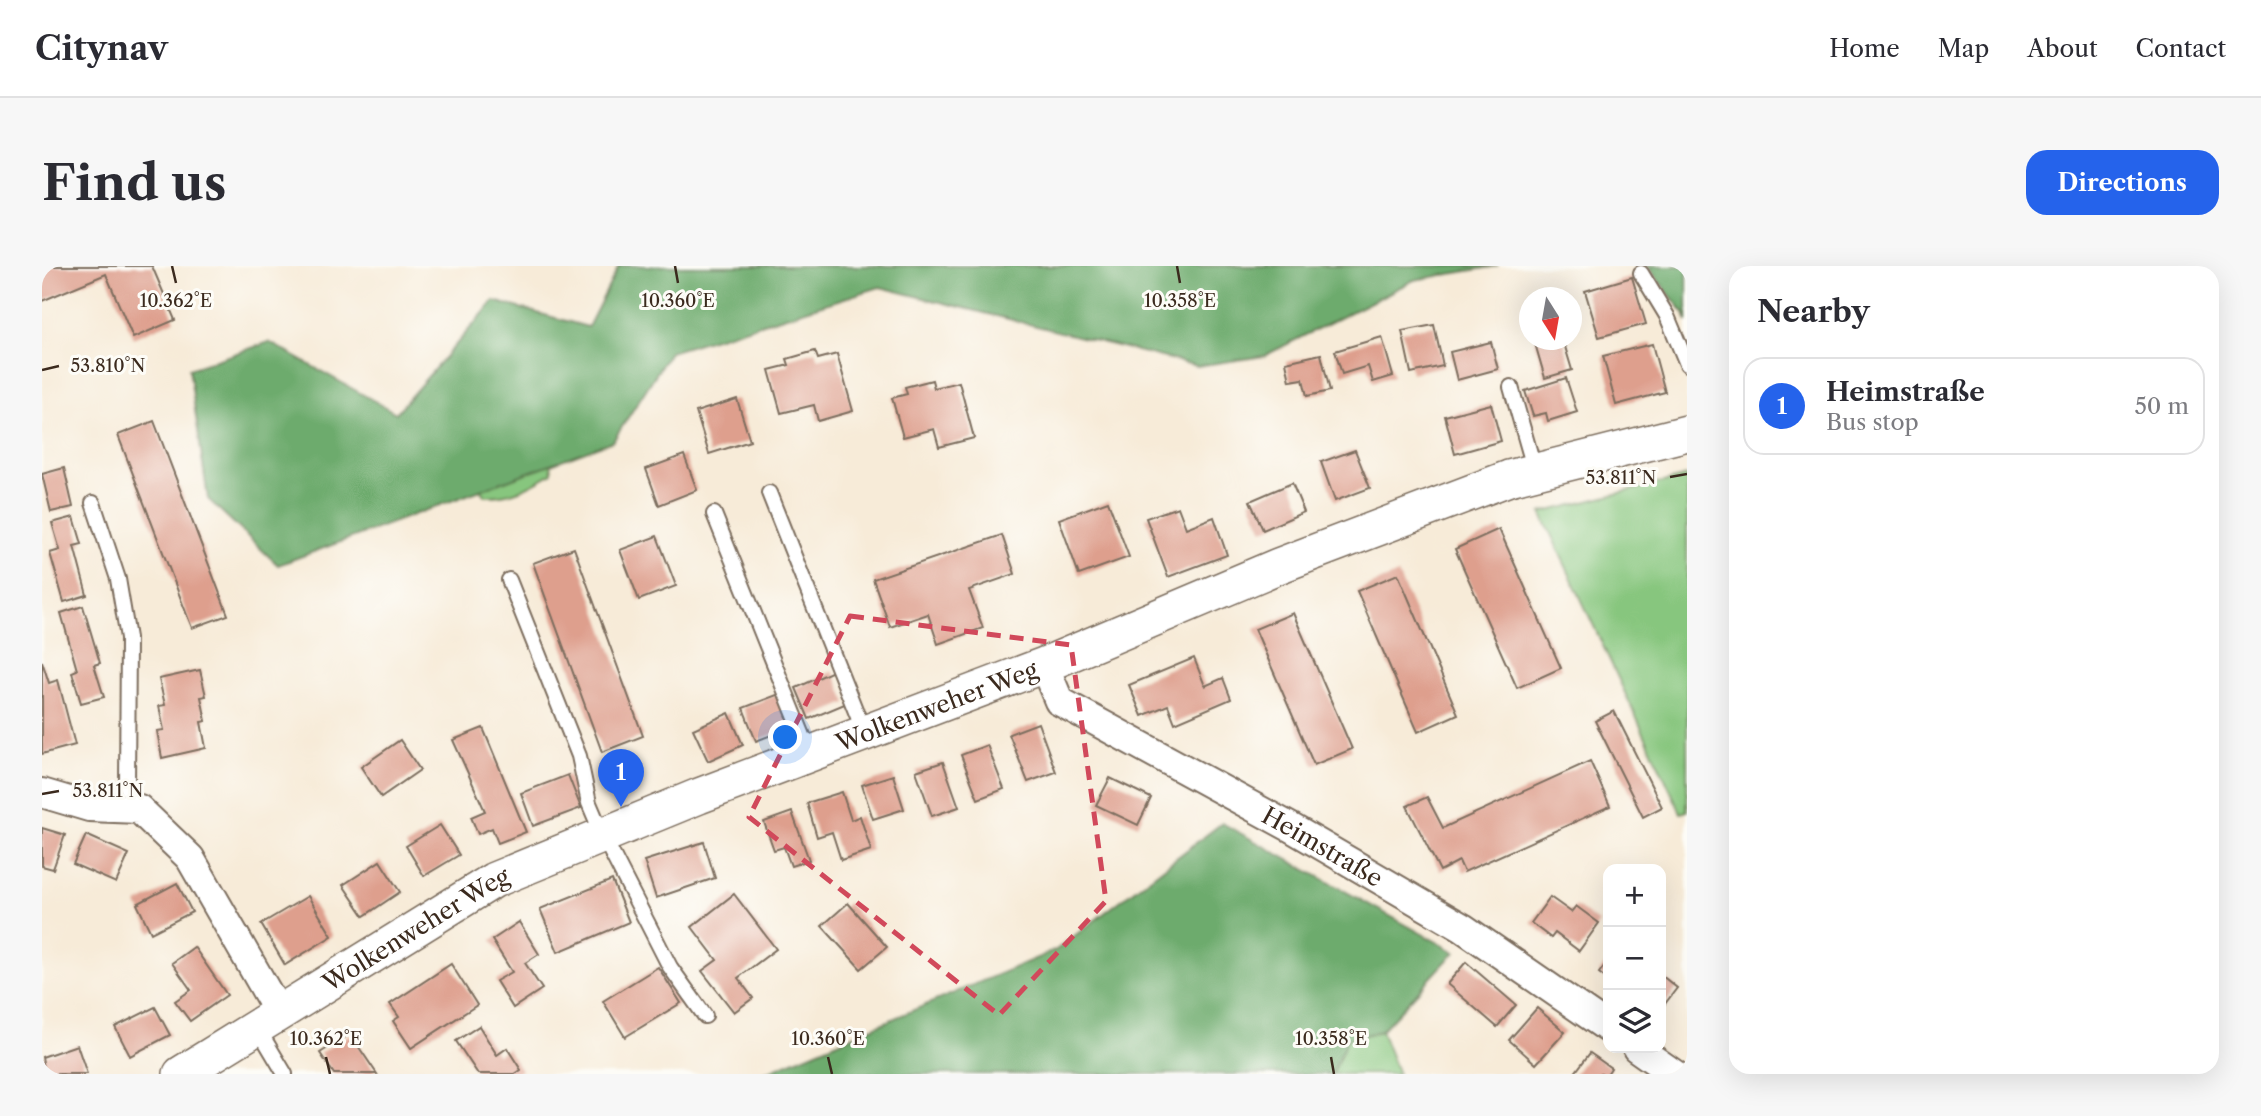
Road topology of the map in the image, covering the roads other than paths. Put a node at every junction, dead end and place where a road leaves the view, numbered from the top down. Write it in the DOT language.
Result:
graph roads {
  1 [pos="1641,273"];
  2 [pos="1687,364"];
  3 [pos="1511,387"];
  4 [pos="1687,433"];
  5 [pos="1535,471"];
  6 [pos="769,492"];
  7 [pos="93,503"];
  8 [pos="714,514"];
  9 [pos="509,580"];
  10 [pos="1044,665"];
  11 [pos="865,734"];
  12 [pos="811,754"];
  13 [pos="42,793"];
  14 [pos="139,809"];
  15 [pos="603,836"];
  16 [pos="705,1016"];
  17 [pos="268,1020"];
  18 [pos="1603,1025"];
  19 [pos="1644,1053"];
  20 [pos="181,1074"];
  21 [pos="285,1074"];
  22 [pos="1674,1074"];
  1 -- 2 [label="lane"];
  3 -- 5 [label="lane"];
  4 -- 5 [label="street, Wolkenweher Weg"];
  5 -- 10 [label="street, Wolkenweher Weg"];
  6 -- 11 [label="lane"];
  7 -- 14 [label="lane"];
  8 -- 12 [label="lane"];
  9 -- 15 [label="lane"];
  10 -- 11 [label="street, Wolkenweher Weg"];
  10 -- 18 [label="street, Heimstraße"];
  11 -- 12 [label="street, Wolkenweher Weg"];
  12 -- 15 [label="street, Wolkenweher Weg"];
  13 -- 14 [label="street"];
  14 -- 17 [label="street"];
  15 -- 16 [label="lane"];
  15 -- 17 [label="street, Wolkenweher Weg"];
  17 -- 20 [label="street, Wolkenweher Weg"];
  17 -- 21 [label="lane"];
  19 -- 22 [label="street"];
}
